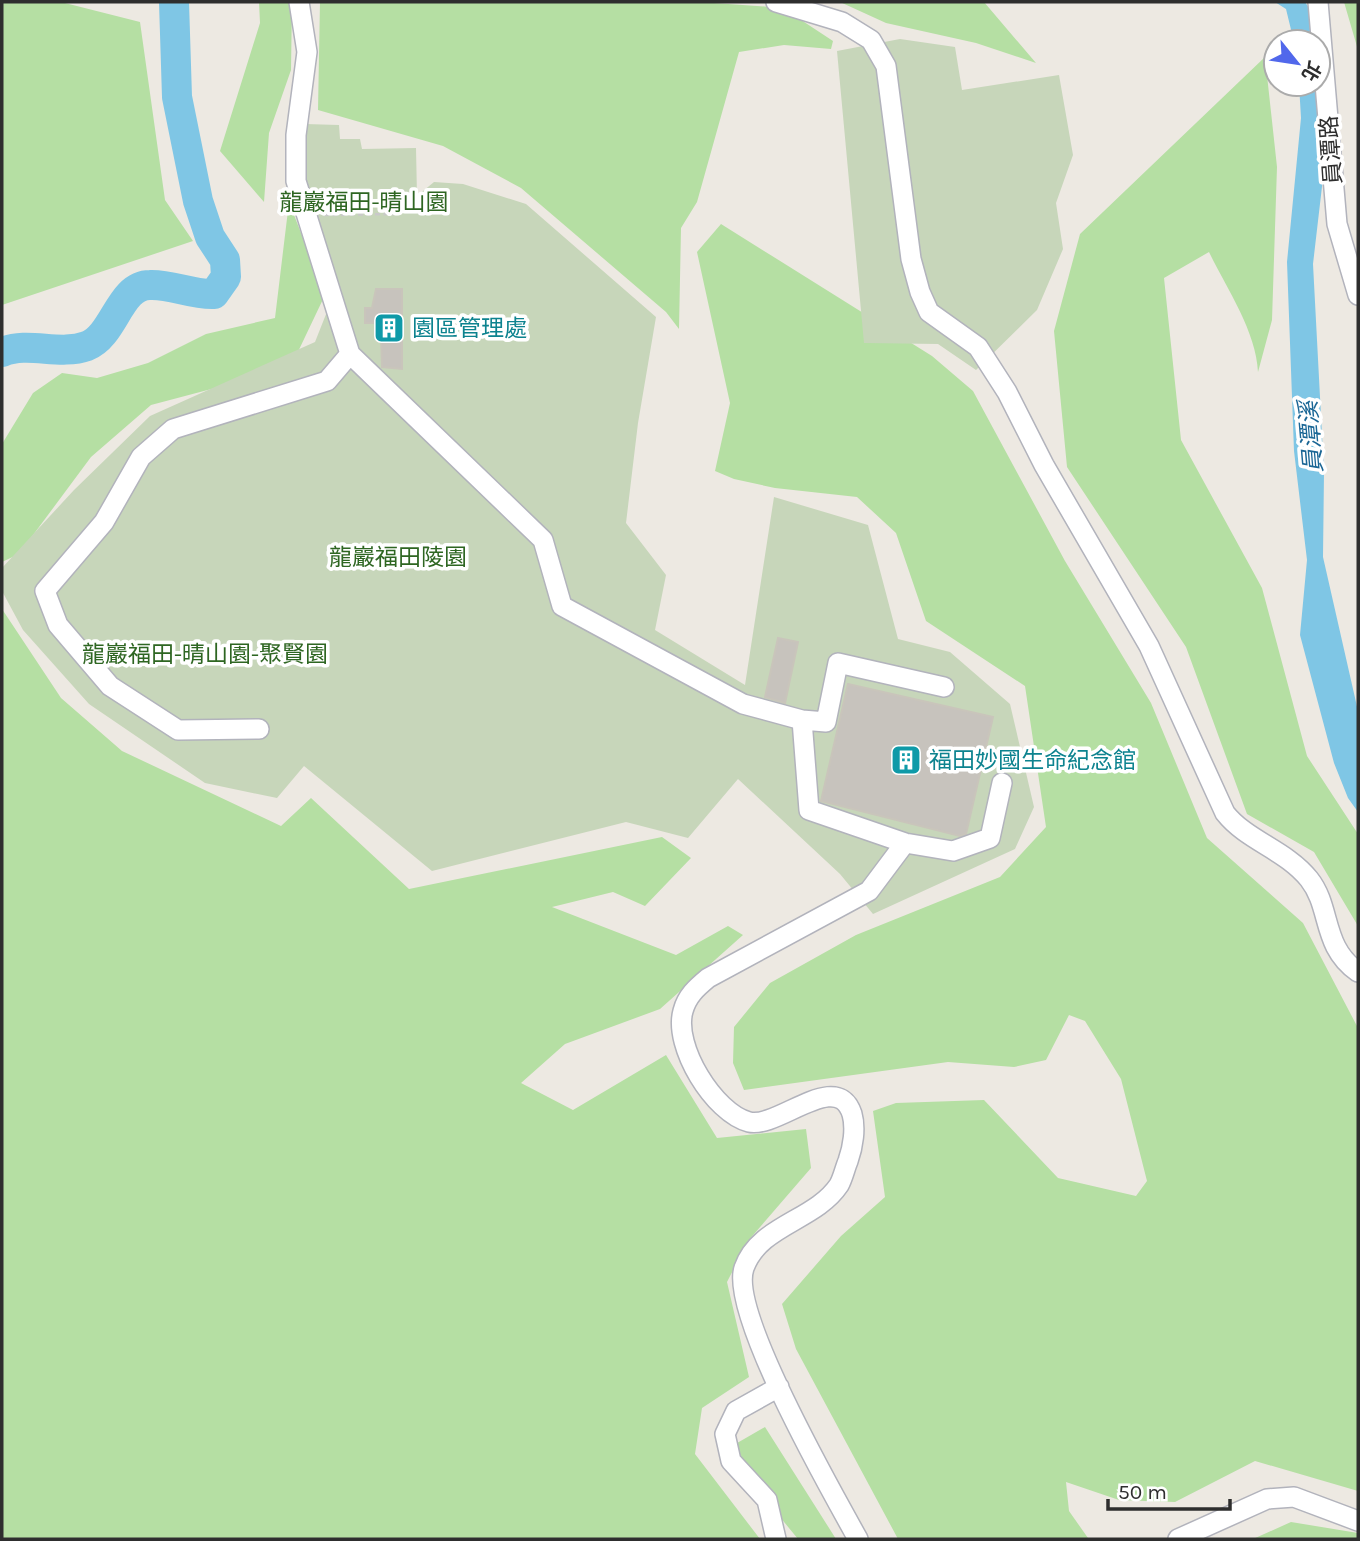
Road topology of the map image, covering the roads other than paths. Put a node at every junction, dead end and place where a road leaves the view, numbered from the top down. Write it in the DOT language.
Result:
graph roads {
  1 [pos="299,2"];
  2 [pos="776,2"];
  3 [pos="1318,2"];
  4 [pos="1358,295"];
  5 [pos="350,354"];
  6 [pos="944,687"];
  7 [pos="802,720"];
  8 [pos="259,729"];
  9 [pos="1002,782"];
  10 [pos="905,843"];
  11 [pos="1358,972"];
  12 [pos="779,1387"];
  13 [pos="1358,1521"];
  14 [pos="776,1539"];
  15 [pos="858,1539"];
  16 [pos="1178,1539"];
  1 -- 5 [label="street"];
  2 -- 11 [label="street"];
  3 -- 4 [label="street, 員潭路"];
  5 -- 7 [label="street"];
  5 -- 8 [label="street"];
  6 -- 7 [label="street"];
  7 -- 10 [label="street"];
  9 -- 10 [label="street"];
  10 -- 12 [label="street"];
  12 -- 14 [label="street"];
  12 -- 15 [label="street"];
  13 -- 16 [label="street"];
}
